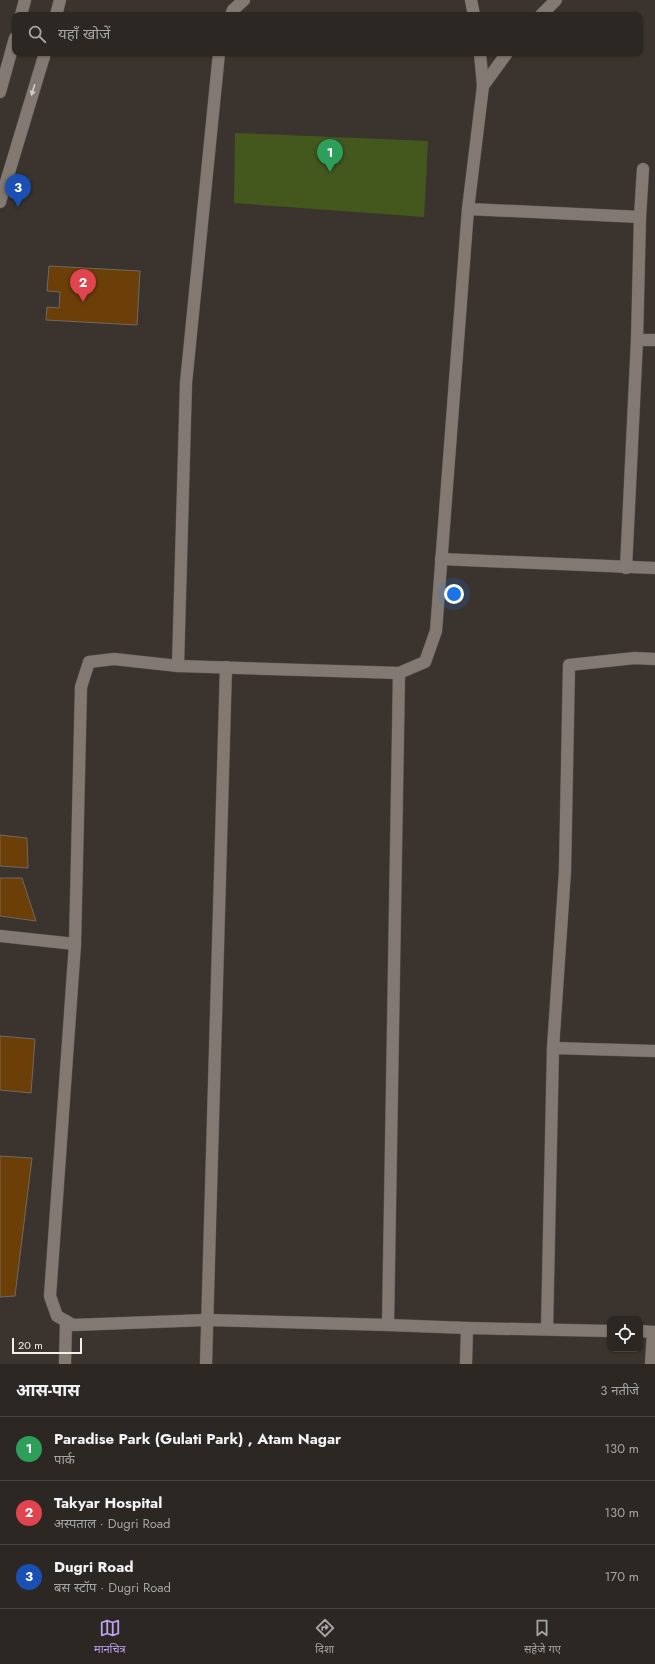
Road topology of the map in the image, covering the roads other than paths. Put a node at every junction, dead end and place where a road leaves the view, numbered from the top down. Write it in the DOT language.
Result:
graph roads {
  1 [pos="25,0"];
  2 [pos="60,0"];
  3 [pos="244,0"];
  4 [pos="470,0"];
  5 [pos="556,0"];
  6 [pos="22,12"];
  7 [pos="57,12"];
  8 [pos="232,12"];
  9 [pos="473,12"];
  10 [pos="544,12"];
  11 [pos="12,49"];
  12 [pos="43,56"];
  13 [pos="219,56"];
  14 [pos="480,56"];
  15 [pos="505,56"];
  16 [pos="483,86"];
  17 [pos="0,92"];
  18 [pos="644,169"];
  19 [pos="0,202"];
  20 [pos="468,208"];
  21 [pos="640,218"];
  22 [pos="637,340"];
  23 [pos="655,340"];
  24 [pos="441,559"];
  25 [pos="626,568"];
  26 [pos="655,568"];
  27 [pos="655,659"];
  28 [pos="178,666"];
  29 [pos="226,667"];
  30 [pos="399,673"];
  31 [pos="0,936"];
  32 [pos="75,944"];
  33 [pos="553,1048"];
  34 [pos="655,1052"];
  35 [pos="207,1320"];
  36 [pos="66,1321"];
  37 [pos="388,1324"];
  38 [pos="467,1328"];
  39 [pos="547,1329"];
  40 [pos="607,1331"];
  41 [pos="643,1331"];
  42 [pos="654,1332"];
  43 [pos="64,1364"];
  44 [pos="206,1364"];
  45 [pos="466,1364"];
  46 [pos="651,1364"];
  1 -- 6 [label="street"];
  2 -- 7 [label="street"];
  3 -- 8 [label="street"];
  4 -- 9 [label="street"];
  5 -- 10 [label="street"];
  11 -- 17 [label="street"];
  12 -- 19 [label="street, one-way"];
  13 -- 28 [label="street"];
  14 -- 16 [label="street"];
  15 -- 16 [label="street"];
  16 -- 20 [label="street"];
  18 -- 21 [label="street"];
  20 -- 21 [label="street"];
  20 -- 24 [label="street"];
  21 -- 22 [label="street"];
  22 -- 23 [label="street"];
  22 -- 25 [label="street"];
  24 -- 25 [label="street"];
  24 -- 30 [label="street"];
  25 -- 26 [label="street"];
  27 -- 33 [label="street"];
  28 -- 29 [label="street"];
  28 -- 32 [label="street"];
  29 -- 30 [label="street"];
  29 -- 35 [label="street"];
  30 -- 37 [label="street"];
  31 -- 32 [label="street"];
  32 -- 36 [label="street"];
  33 -- 34 [label="street"];
  33 -- 39 [label="street"];
  35 -- 36 [label="street"];
  35 -- 37 [label="street"];
  35 -- 44 [label="street"];
  36 -- 43 [label="street"];
  37 -- 38 [label="street"];
  38 -- 39 [label="street"];
  38 -- 45 [label="street"];
  39 -- 40 [label="street"];
  41 -- 42 [label="street"];
  42 -- 46 [label="street"];
}
